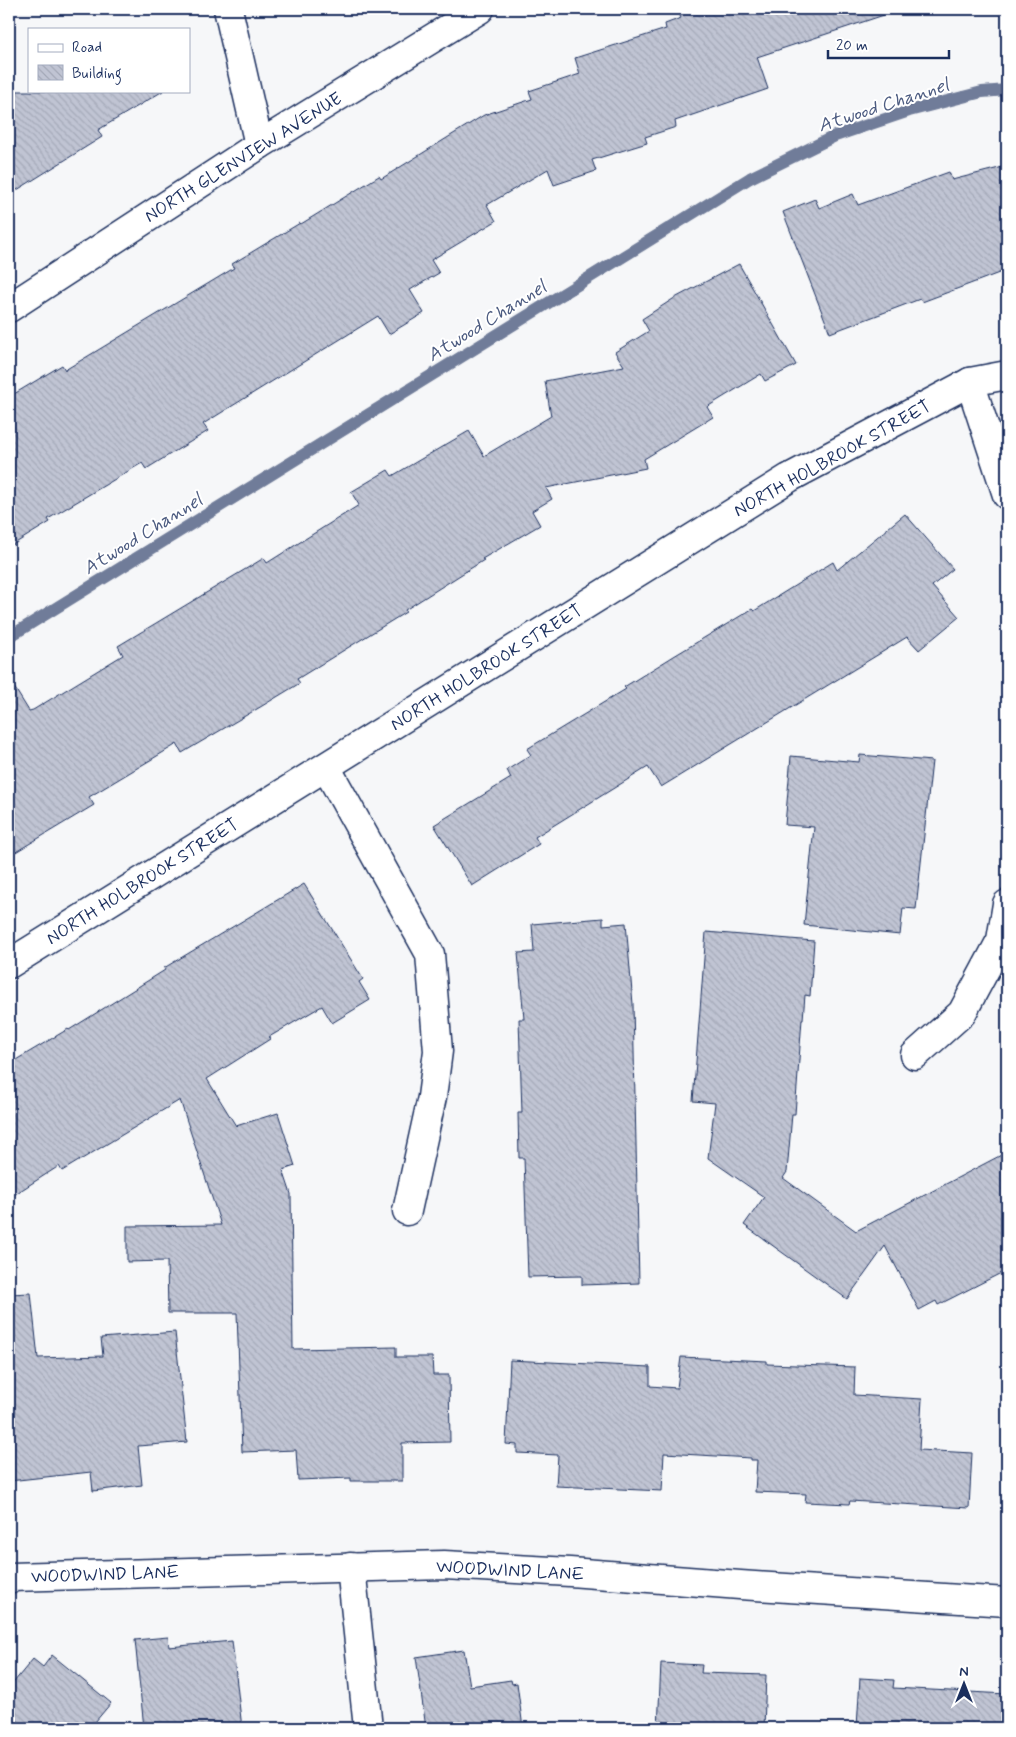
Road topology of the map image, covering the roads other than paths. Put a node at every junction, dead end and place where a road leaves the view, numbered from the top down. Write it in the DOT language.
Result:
graph roads {
  1 [pos="228,9"];
  2 [pos="480,9"];
  3 [pos="259,145"];
  4 [pos="9,308"];
  5 [pos="1007,375"];
  6 [pos="970,382"];
  7 [pos="1007,495"];
  8 [pos="326,767"];
  9 [pos="1007,904"];
  10 [pos="9,964"];
  11 [pos="915,1056"];
  12 [pos="407,1211"];
  13 [pos="351,1567"];
  14 [pos="10,1578"];
  15 [pos="1007,1602"];
  16 [pos="368,1728"];
  1 -- 3 [label="street"];
  2 -- 3 [label="street, NORTH GLENVIEW AVENUE"];
  3 -- 4 [label="street, NORTH GLENVIEW AVENUE"];
  5 -- 6 [label="street, NORTH HOLBROOK STREET"];
  6 -- 7 [label="street"];
  6 -- 8 [label="street, NORTH HOLBROOK STREET"];
  8 -- 10 [label="street, NORTH HOLBROOK STREET"];
  8 -- 12 [label="street"];
  9 -- 11 [label="street"];
  13 -- 14 [label="street, WOODWIND LANE"];
  13 -- 15 [label="street, WOODWIND LANE"];
  13 -- 16 [label="street"];
}
